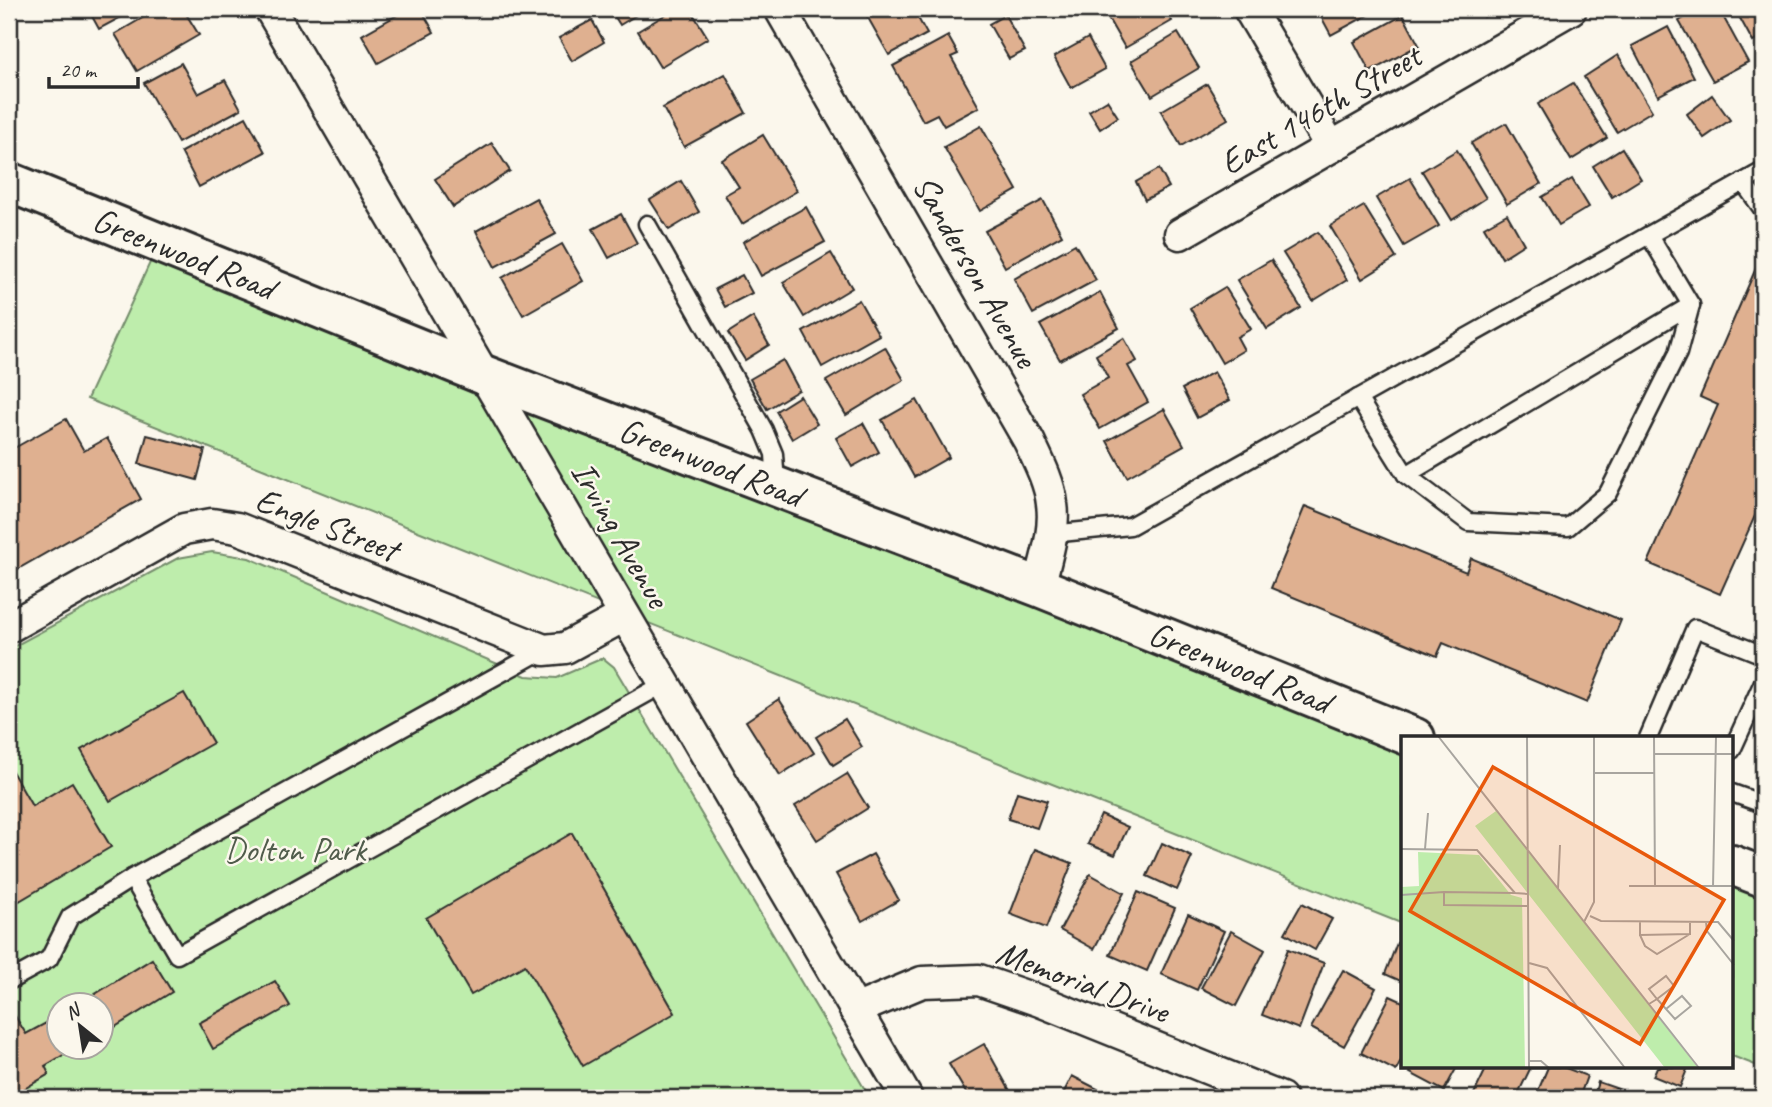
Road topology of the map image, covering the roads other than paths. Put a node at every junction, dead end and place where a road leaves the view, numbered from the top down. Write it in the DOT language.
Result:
graph roads {
  1 [pos="270,9"];
  2 [pos="780,9"];
  3 [pos="1249,9"];
  4 [pos="1571,9"];
  5 [pos="1331,147"];
  6 [pos="1763,171"];
  7 [pos="9,182"];
  8 [pos="1743,182"];
  9 [pos="1763,210"];
  10 [pos="647,224"];
  11 [pos="1180,234"];
  12 [pos="1649,235"];
  13 [pos="1690,305"];
  14 [pos="484,376"];
  15 [pos="1358,398"];
  16 [pos="1406,475"];
  17 [pos="776,487"];
  18 [pos="1051,534"];
  19 [pos="1040,587"];
  20 [pos="624,616"];
  21 [pos="9,627"];
  22 [pos="544,650"];
  23 [pos="1763,655"];
  24 [pos="1763,682"];
  25 [pos="664,684"];
  26 [pos="1410,736"];
  27 [pos="1649,736"];
  28 [pos="1734,746"];
  29 [pos="1734,794"];
  30 [pos="1763,804"];
  31 [pos="1734,866"];
  32 [pos="1763,877"];
  33 [pos="132,878"];
  34 [pos="9,981"];
  35 [pos="855,1010"];
  36 [pos="907,1098"];
  37 [pos="1281,1098"];
  1 -- 14 [label="street, Irving Avenue"];
  2 -- 18 [label="street, Sanderson Avenue"];
  3 -- 5 [label="street"];
  4 -- 5 [label="street, East 146th Street"];
  5 -- 11 [label="street, East 146th Street"];
  6 -- 8 [label="lane"];
  7 -- 14 [label="street, Greenwood Road"];
  8 -- 9 [label="lane"];
  8 -- 12 [label="lane"];
  10 -- 17 [label="lane"];
  12 -- 13 [label="lane"];
  12 -- 15 [label="lane"];
  13 -- 16 [label="lane"];
  13 -- 16 [label="lane"];
  14 -- 17 [label="street, Greenwood Road"];
  14 -- 20 [label="street, Irving Avenue"];
  15 -- 16 [label="lane"];
  15 -- 18 [label="lane"];
  17 -- 19 [label="street, Greenwood Road"];
  18 -- 19 [label="street, Sanderson Avenue"];
  19 -- 26 [label="street, Greenwood Road"];
  20 -- 22 [label="street"];
  20 -- 25 [label="street, Irving Avenue"];
  21 -- 22 [label="street, Engle Street"];
  22 -- 33 [label="lane"];
  23 -- 27 [label="lane"];
  24 -- 28 [label="lane"];
  25 -- 33 [label="lane"];
  25 -- 35 [label="street, Irving Avenue"];
  29 -- 30 [label="lane"];
  31 -- 32 [label="street"];
  33 -- 34 [label="lane"];
  35 -- 36 [label="street, Irving Avenue"];
  35 -- 37 [label="street, Memorial Drive"];
}
